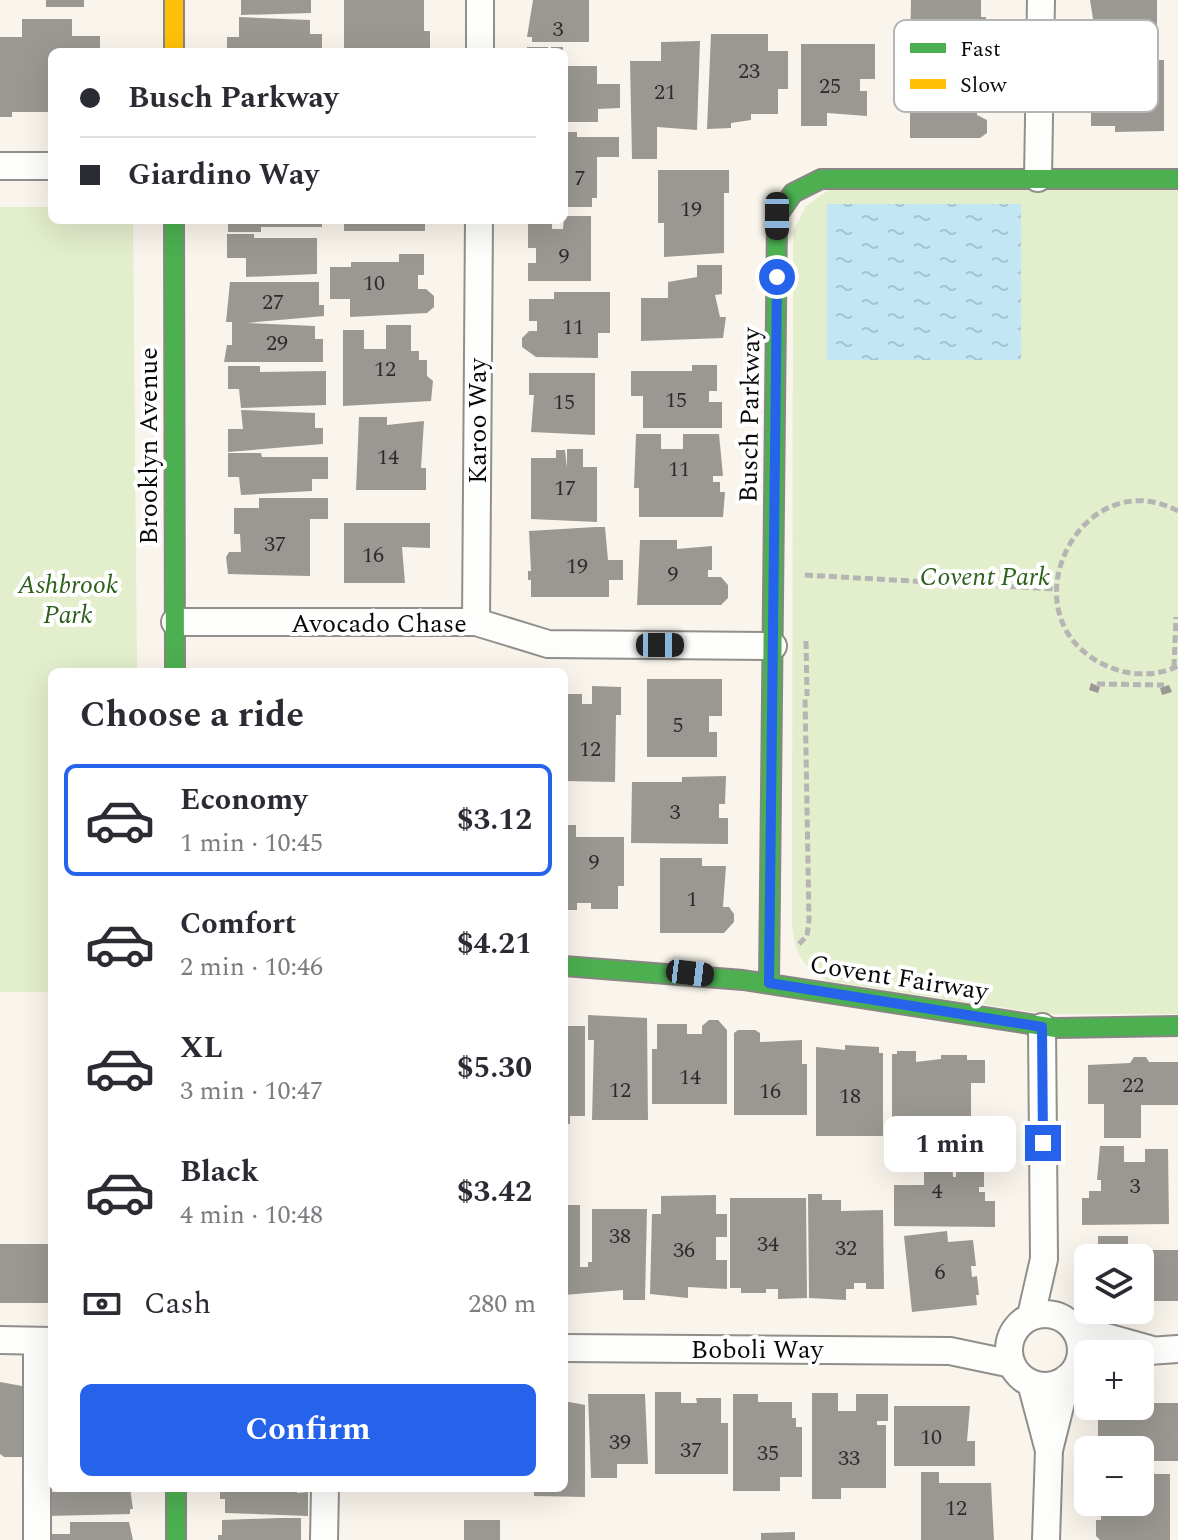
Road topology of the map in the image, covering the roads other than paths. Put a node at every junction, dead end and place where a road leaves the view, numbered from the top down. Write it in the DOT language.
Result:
graph roads {
  1 [pos="174,0"];
  2 [pos="480,0"];
  3 [pos="1041,0"];
  4 [pos="1041,20"];
  5 [pos="174,48"];
  6 [pos="480,48"];
  7 [pos="1039,112"];
  8 [pos="0,166"];
  9 [pos="48,166"];
  10 [pos="1038,178"];
  11 [pos="1178,179"];
  12 [pos="174,224"];
  13 [pos="479,224"];
  14 [pos="175,622"];
  15 [pos="476,622"];
  16 [pos="773,646"];
  17 [pos="175,668"];
  18 [pos="568,966"];
  19 [pos="769,983"];
  20 [pos="1178,1026"];
  21 [pos="1042,1027"];
  22 [pos="1044,1259"];
  23 [pos="1031,1316"];
  24 [pos="1070,1324"];
  25 [pos="1012,1337"];
  26 [pos="0,1340"];
  27 [pos="1077,1340"];
  28 [pos="1121,1340"];
  29 [pos="45,1341"];
  30 [pos="568,1348"];
  31 [pos="1154,1349"];
  32 [pos="1178,1349"];
  33 [pos="950,1351"];
  34 [pos="1012,1364"];
  35 [pos="1074,1368"];
  36 [pos="1074,1377"];
  37 [pos="1031,1383"];
  38 [pos="1049,1450"];
  39 [pos="176,1492"];
  40 [pos="325,1492"];
  41 [pos="37,1540"];
  42 [pos="176,1540"];
  43 [pos="324,1540"];
  44 [pos="1046,1540"];
  1 -- 5 [label="street"];
  2 -- 6 [label="street"];
  3 -- 4 [label="street"];
  7 -- 10 [label="street"];
  8 -- 9 [label="street"];
  10 -- 11 [label="street, Busch Parkway"];
  10 -- 16 [label="street, Busch Parkway"];
  12 -- 14 [label="street, Brooklyn Avenue"];
  13 -- 15 [label="street, Karoo Way"];
  14 -- 15 [label="street, Avocado Chase"];
  14 -- 17 [label="street, Brooklyn Avenue"];
  15 -- 16 [label="street, Avocado Chase"];
  16 -- 19 [label="street, Busch Parkway"];
  18 -- 19 [label="street, Covent Fairway"];
  19 -- 21 [label="street, Covent Fairway"];
  20 -- 21 [label="street, Covent Fairway"];
  21 -- 22 [label="street"];
  22 -- 23 [label="street"];
  22 -- 24 [label="street"];
  23 -- 24 [label="street"];
  23 -- 25 [label="street"];
  24 -- 27 [label="street"];
  24 -- 28 [label="street"];
  25 -- 33 [label="street, Boboli Way"];
  25 -- 34 [label="street"];
  26 -- 29 [label="street"];
  29 -- 41 [label="street"];
  30 -- 33 [label="street, Boboli Way"];
  31 -- 32 [label="street"];
  33 -- 34 [label="street, Boboli Way"];
  34 -- 37 [label="street"];
  35 -- 37 [label="street"];
  36 -- 38 [label="street"];
  37 -- 38 [label="street"];
  38 -- 44 [label="street"];
  39 -- 42 [label="street"];
  40 -- 43 [label="street"];
}
